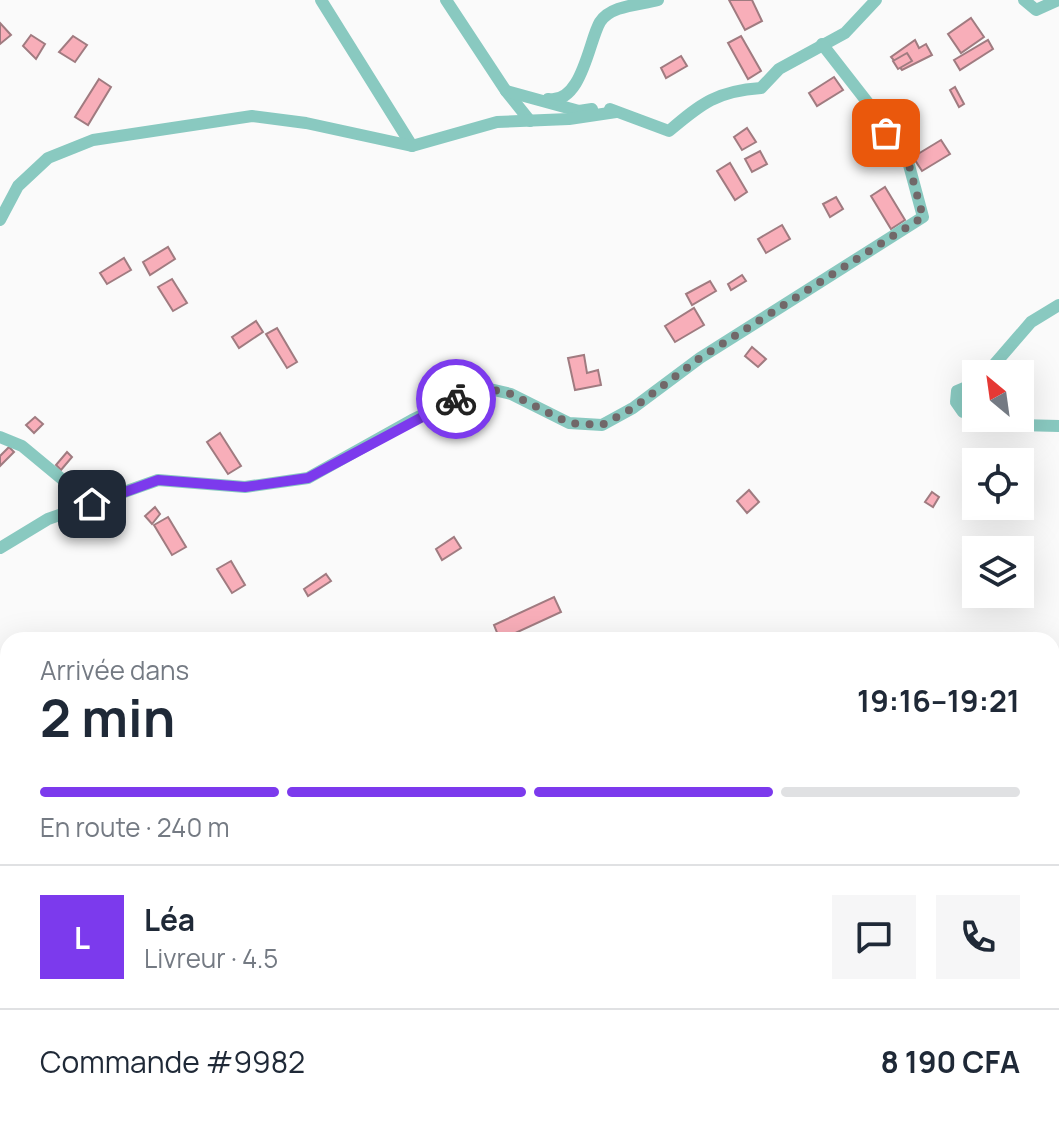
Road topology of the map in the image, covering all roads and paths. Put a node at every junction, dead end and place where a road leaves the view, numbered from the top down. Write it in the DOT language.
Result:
graph roads {
  1 [pos="321,0"];
  2 [pos="446,0"];
  3 [pos="658,0"];
  4 [pos="876,0"];
  5 [pos="1024,0"];
  6 [pos="1058,0"];
  7 [pos="822,44"];
  8 [pos="506,91"];
  9 [pos="616,112"];
  10 [pos="530,121"];
  11 [pos="412,146"];
  12 [pos="0,220"];
  13 [pos="1059,305"];
  14 [pos="998,360"];
  15 [pos="962,389"];
  16 [pos="962,411"];
  17 [pos="1034,424"];
  18 [pos="1059,426"];
  19 [pos="0,437"];
  20 [pos="92,504"];
  21 [pos="0,548"];
  1 -- 11 [label="street"];
  2 -- 8 [label="street"];
  3 -- 8 [label="street"];
  4 -- 7 [label="street"];
  5 -- 6 [label="street"];
  7 -- 9 [label="street"];
  7 -- 20 [label="street"];
  8 -- 9 [label="street"];
  8 -- 10 [label="street"];
  9 -- 10 [label="street"];
  10 -- 11 [label="street"];
  11 -- 12 [label="street"];
  13 -- 14 [label="street"];
  15 -- 16 [label="street"];
  17 -- 18 [label="street"];
  19 -- 20 [label="street"];
  20 -- 21 [label="street"];
}
